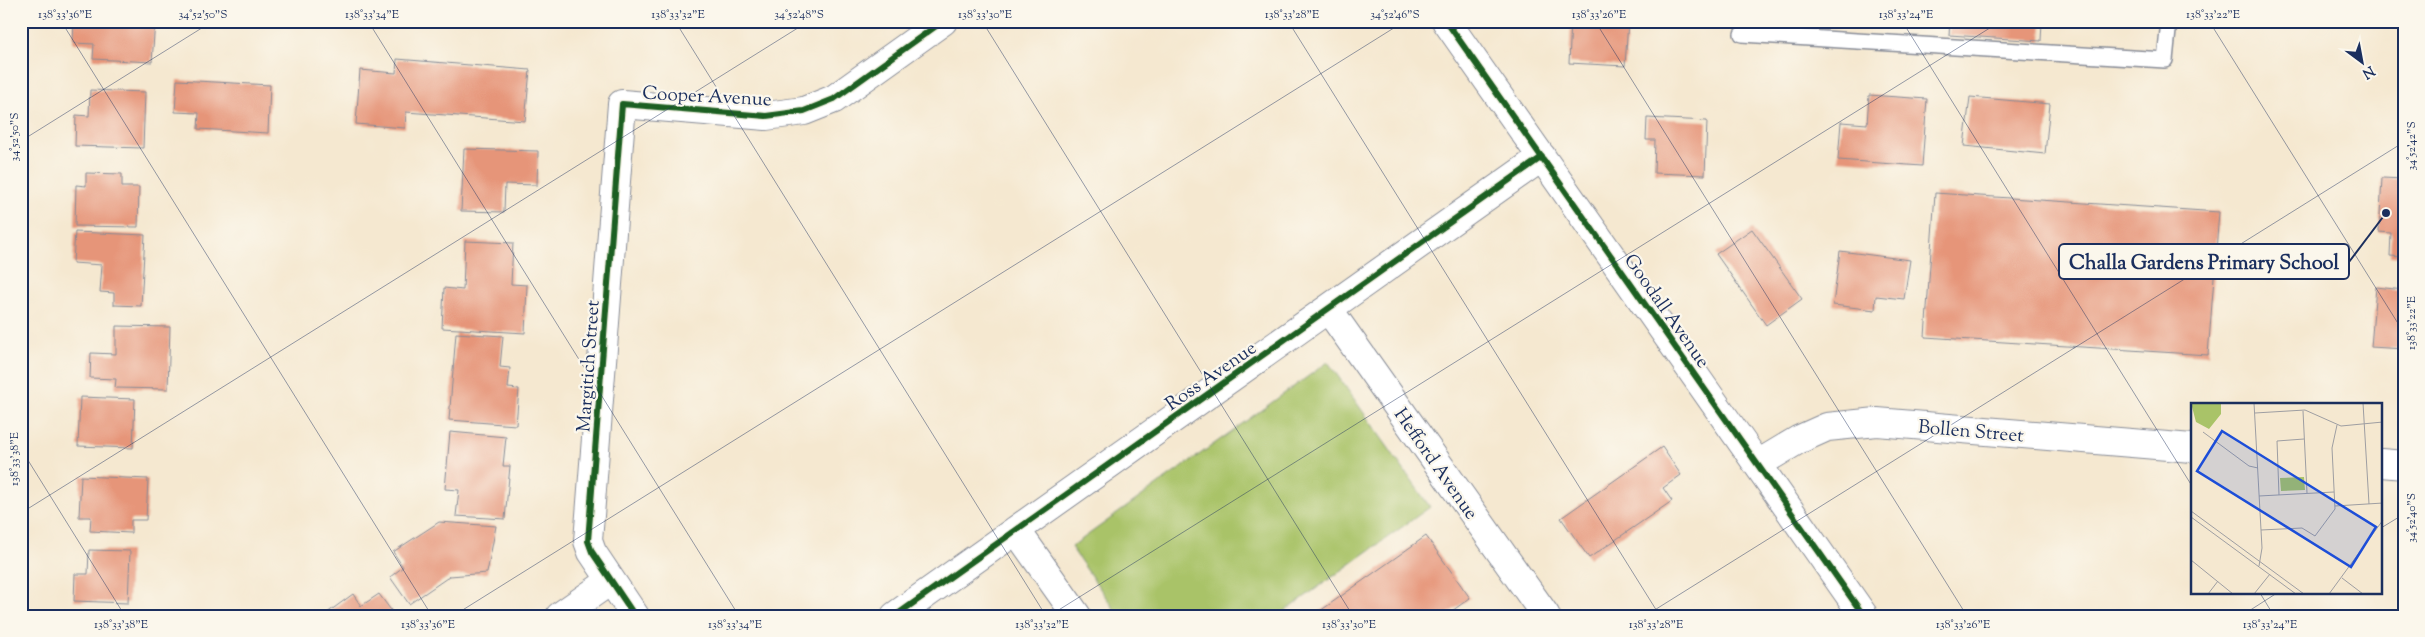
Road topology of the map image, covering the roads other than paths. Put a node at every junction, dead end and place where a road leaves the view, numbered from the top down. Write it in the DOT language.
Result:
graph roads {
  1 [pos="943,21"];
  2 [pos="1446,21"];
  3 [pos="2169,21"];
  4 [pos="1742,34"];
  5 [pos="622,104"];
  6 [pos="1542,157"];
  7 [pos="1329,310"];
  8 [pos="2191,448"];
  9 [pos="2382,463"];
  10 [pos="1758,464"];
  11 [pos="2404,465"];
  12 [pos="1016,530"];
  13 [pos="610,581"];
  14 [pos="560,616"];
  15 [pos="635,616"];
  16 [pos="895,616"];
  17 [pos="1077,616"];
  18 [pos="1546,616"];
  19 [pos="1864,616"];
  1 -- 5 [label="street, Cooper Avenue"];
  2 -- 6 [label="street, Goodall Avenue"];
  3 -- 4 [label="lane"];
  5 -- 13 [label="street, Margitich Street"];
  6 -- 7 [label="street, Ross Avenue"];
  6 -- 10 [label="street, Goodall Avenue"];
  7 -- 12 [label="street, Ross Avenue"];
  7 -- 18 [label="street, Hefford Avenue"];
  8 -- 10 [label="street, Bollen Street"];
  9 -- 11 [label="street"];
  10 -- 19 [label="street, Goodall Avenue"];
  12 -- 16 [label="street, Ross Avenue"];
  12 -- 17 [label="street"];
  13 -- 14 [label="street"];
  13 -- 15 [label="street, Margitich Street"];
}
